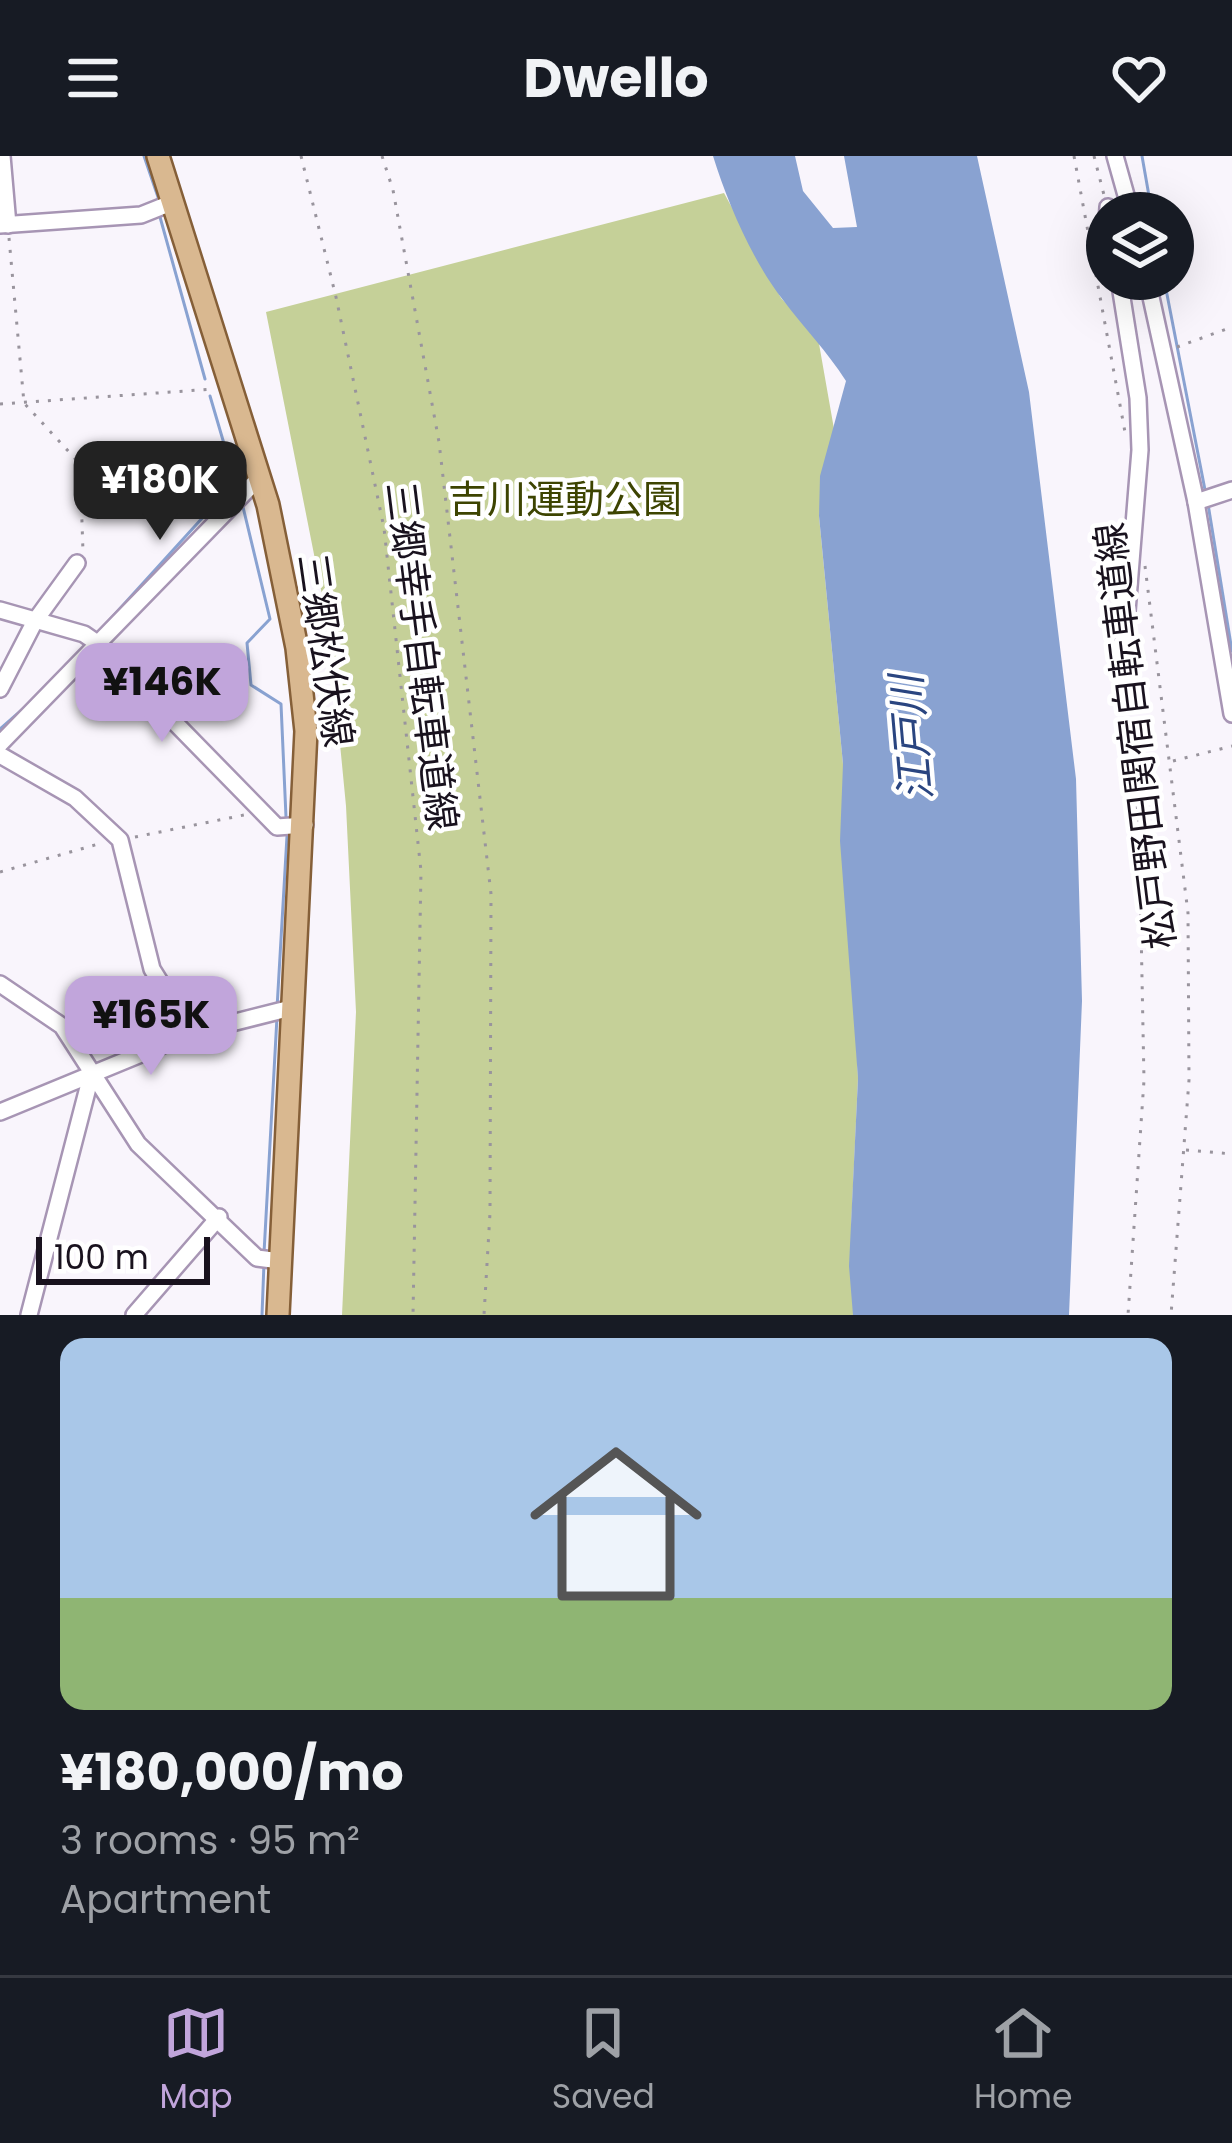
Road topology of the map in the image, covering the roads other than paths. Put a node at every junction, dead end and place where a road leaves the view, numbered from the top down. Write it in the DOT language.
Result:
graph roads {
  1 [pos="2,156"];
  2 [pos="158,156"];
  3 [pos="1115,156"];
  4 [pos="1125,192"];
  5 [pos="171,203"];
  6 [pos="4,225"];
  7 [pos="1122,300"];
  8 [pos="1152,300"];
  9 [pos="259,478"];
  10 [pos="1232,490"];
  11 [pos="1196,502"];
  12 [pos="77,562"];
  13 [pos="0,610"];
  14 [pos="35,621"];
  15 [pos="1226,628"];
  16 [pos="97,643"];
  17 [pos="1124,661"];
  18 [pos="0,689"];
  19 [pos="1232,714"];
  20 [pos="0,744"];
  21 [pos="0,755"];
  22 [pos="305,825"];
  23 [pos="0,984"];
  24 [pos="280,1010"];
  25 [pos="192,1033"];
  26 [pos="91,1076"];
  27 [pos="0,1112"];
  28 [pos="219,1217"];
  29 [pos="270,1260"];
  30 [pos="29,1315"];
  31 [pos="134,1315"];
  32 [pos="278,1315"];
  1 -- 6 [label="street"];
  2 -- 5 [label="main road, 三郷松伏線"];
  3 -- 4 [label="street"];
  5 -- 6 [label="street"];
  5 -- 9 [label="main road, 三郷松伏線"];
  7 -- 17 [label="street"];
  8 -- 11 [label="street"];
  9 -- 16 [label="street"];
  9 -- 22 [label="main road, 三郷松伏線"];
  10 -- 11 [label="street"];
  11 -- 15 [label="street"];
  12 -- 14 [label="street"];
  13 -- 14 [label="street"];
  14 -- 16 [label="street"];
  14 -- 18 [label="street"];
  15 -- 19 [label="street"];
  16 -- 20 [label="street"];
  16 -- 22 [label="street"];
  21 -- 25 [label="street"];
  22 -- 24 [label="main road, 三郷松伏線"];
  23 -- 26 [label="street"];
  24 -- 25 [label="street"];
  24 -- 29 [label="main road, 三郷松伏線"];
  25 -- 26 [label="street"];
  26 -- 27 [label="street"];
  26 -- 28 [label="street"];
  26 -- 30 [label="street"];
  28 -- 29 [label="street"];
  28 -- 31 [label="street"];
  29 -- 32 [label="main road, 三郷松伏線"];
}
